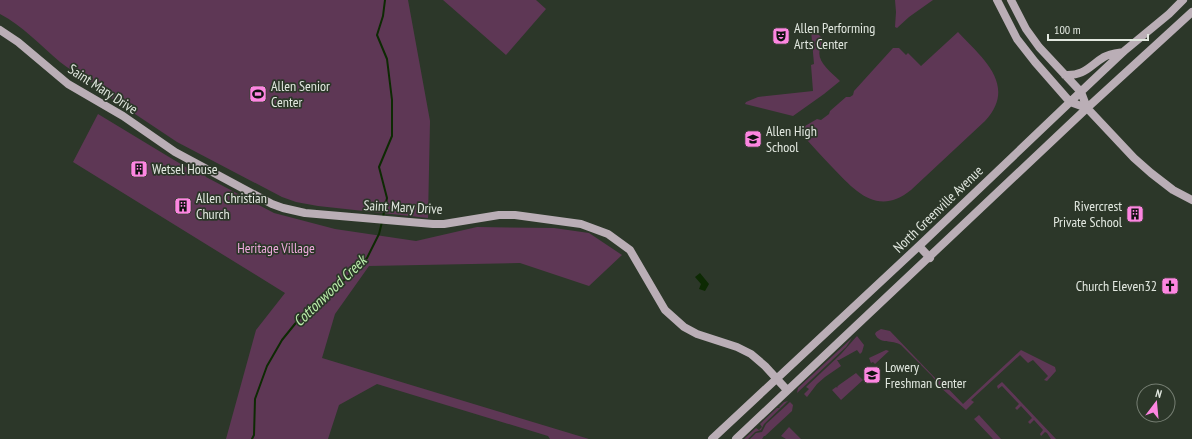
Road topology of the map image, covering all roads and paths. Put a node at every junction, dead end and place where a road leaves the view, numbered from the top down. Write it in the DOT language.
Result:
graph roads {
  1 [pos="997,0"];
  2 [pos="1011,0"];
  3 [pos="1183,0"];
  4 [pos="1192,12"];
  5 [pos="0,30"];
  6 [pos="1123,52"];
  7 [pos="1065,75"];
  8 [pos="1081,92"];
  9 [pos="1070,102"];
  10 [pos="1087,108"];
  11 [pos="1192,200"];
  12 [pos="919,246"];
  13 [pos="930,258"];
  14 [pos="777,379"];
  15 [pos="787,390"];
  16 [pos="712,439"];
  17 [pos="736,439"];
  1 -- 9 [label="main road"];
  2 -- 7 [label="main road"];
  3 -- 6 [label="main road, North Greenville Avenue"];
  4 -- 10 [label="main road, North Greenville Avenue"];
  5 -- 14 [label="main road, Saint Mary Drive"];
  6 -- 7 [label="main road"];
  6 -- 8 [label="main road, North Greenville Avenue"];
  7 -- 8 [label="main road"];
  8 -- 9 [label="main road, North Greenville Avenue"];
  8 -- 10 [label="main road"];
  9 -- 10 [label="main road"];
  9 -- 12 [label="main road, North Greenville Avenue"];
  10 -- 11 [label="main road"];
  10 -- 13 [label="main road, North Greenville Avenue"];
  12 -- 13 [label="main road"];
  12 -- 14 [label="main road, North Greenville Avenue"];
  13 -- 15 [label="main road, North Greenville Avenue"];
  14 -- 15 [label="main road, Saint Mary Drive"];
  14 -- 16 [label="main road, North Greenville Avenue"];
  15 -- 17 [label="main road, North Greenville Avenue"];
}
